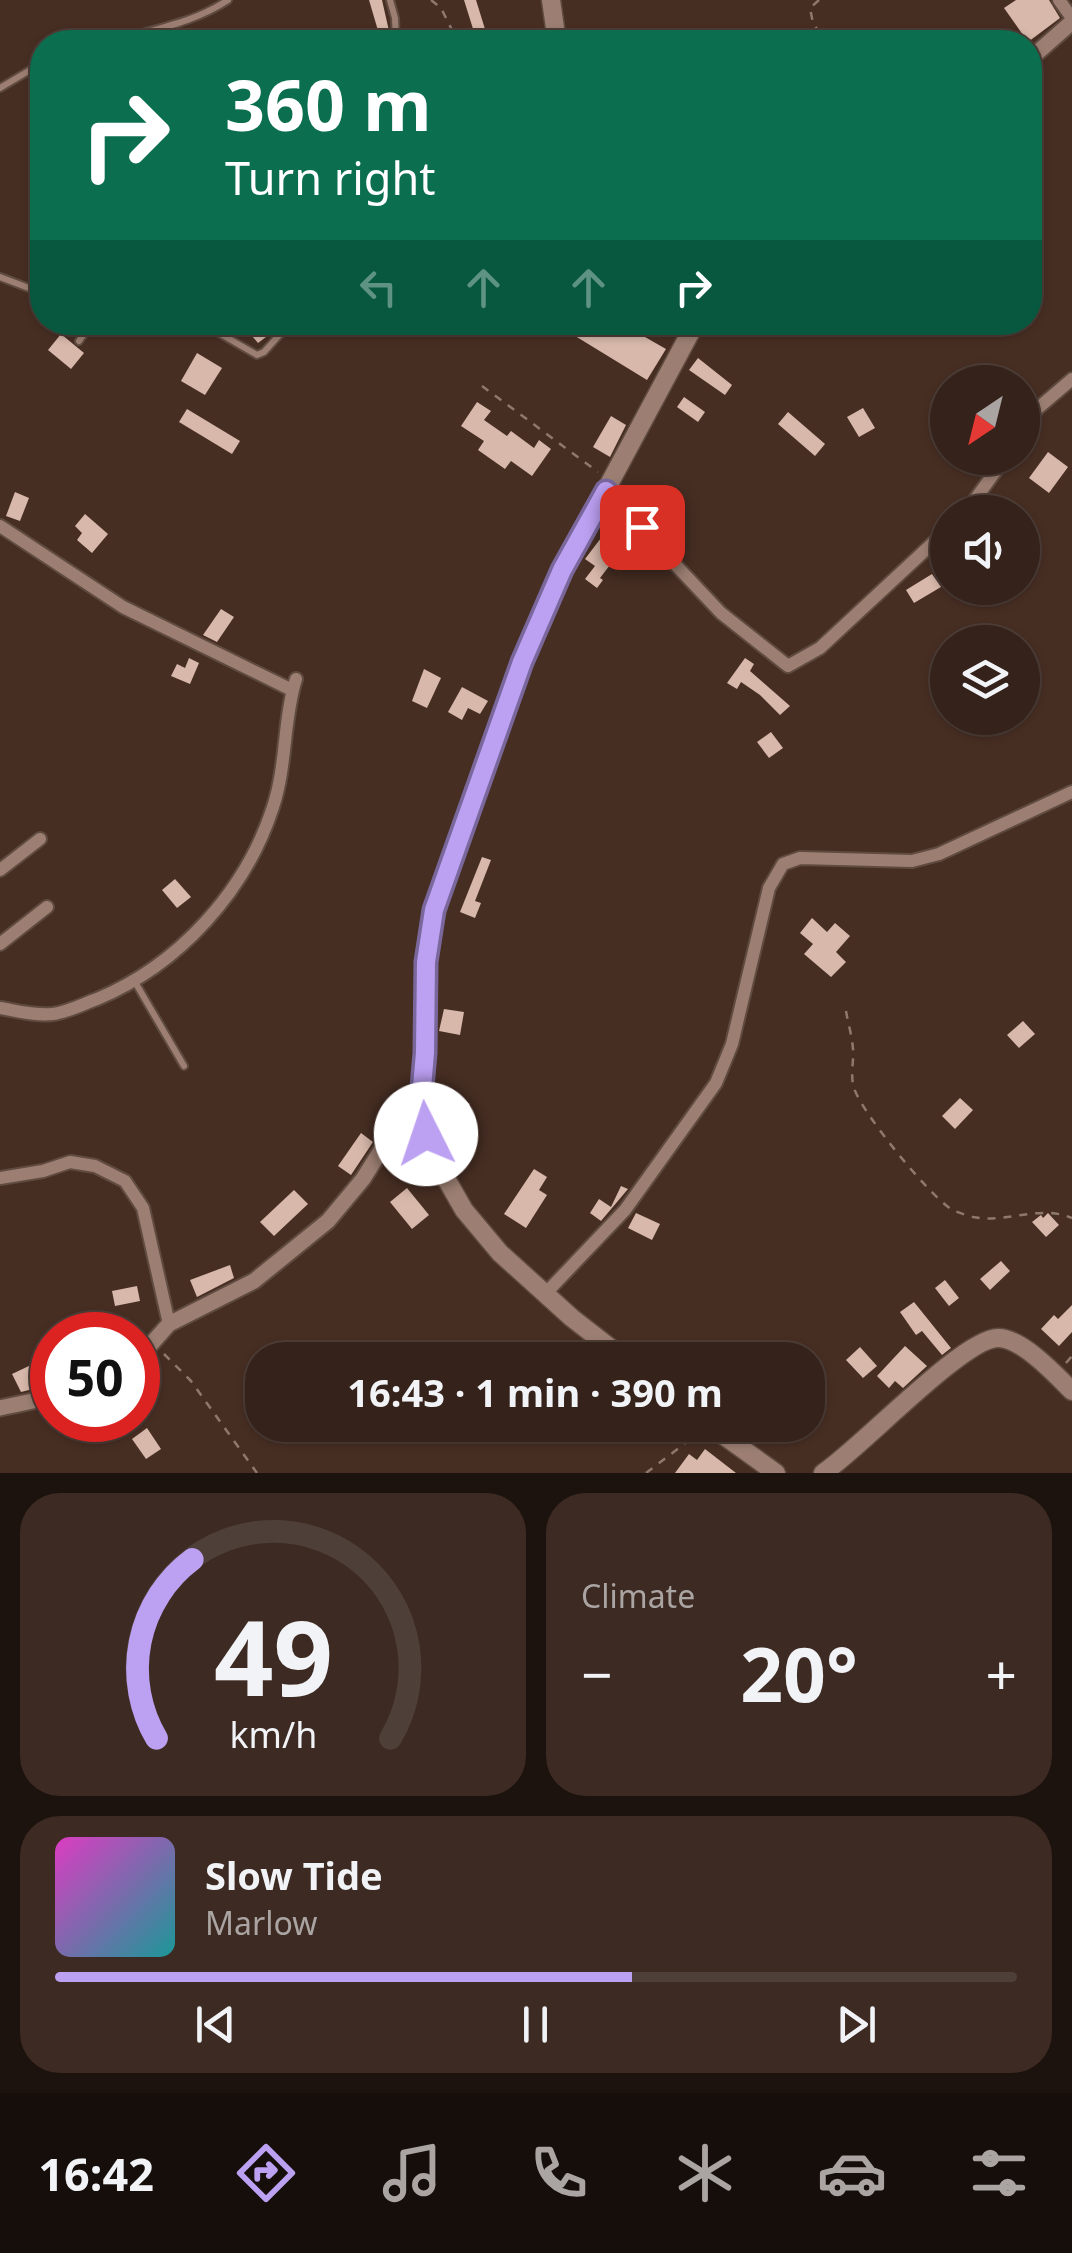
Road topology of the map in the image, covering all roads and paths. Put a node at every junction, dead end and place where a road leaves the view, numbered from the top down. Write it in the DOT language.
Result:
graph roads {
  1 [pos="228,0"];
  2 [pos="390,0"];
  3 [pos="432,0"];
  4 [pos="551,0"];
  5 [pos="819,0"];
  6 [pos="1059,0"];
  7 [pos="1072,20"];
  8 [pos="157,30"];
  9 [pos="394,30"];
  10 [pos="452,30"];
  11 [pos="555,30"];
  12 [pos="819,30"];
  13 [pos="1042,48"];
  14 [pos="30,70"];
  15 [pos="0,88"];
  16 [pos="0,277"];
  17 [pos="30,288"];
  18 [pos="82,335"];
  19 [pos="222,335"];
  20 [pos="279,335"];
  21 [pos="691,335"];
  22 [pos="78,341"];
  23 [pos="1072,379"];
  24 [pos="482,386"];
  25 [pos="1040,406"];
  26 [pos="609,487"];
  27 [pos="0,526"];
  28 [pos="930,546"];
  29 [pos="1072,792"];
  30 [pos="40,839"];
  31 [pos="0,870"];
  32 [pos="46,907"];
  33 [pos="0,944"];
  34 [pos="135,982"];
  35 [pos="0,1008"];
  36 [pos="846,1011"];
  37 [pos="184,1066"];
  38 [pos="420,1110"];
  39 [pos="0,1178"];
  40 [pos="1072,1218"];
  41 [pos="546,1293"];
  42 [pos="168,1324"];
  43 [pos="160,1334"];
  44 [pos="605,1342"];
  45 [pos="160,1351"];
  46 [pos="1072,1391"];
  47 [pos="30,1402"];
  48 [pos="0,1408"];
  49 [pos="687,1442"];
  50 [pos="733,1442"];
  51 [pos="257,1473"];
  52 [pos="646,1473"];
  53 [pos="776,1473"];
  54 [pos="823,1473"];
  1 -- 8 [label="lane"];
  2 -- 9 [label="lane"];
  3 -- 10 [label="path"];
  4 -- 11 [label="main road"];
  5 -- 12 [label="path"];
  6 -- 7 [label="street"];
  7 -- 13 [label="street"];
  14 -- 15 [label="lane"];
  16 -- 17 [label="lane"];
  18 -- 22 [label="lane"];
  19 -- 20 [label="lane"];
  21 -- 26 [label="main road"];
  23 -- 25 [label="street"];
  24 -- 26 [label="path"];
  26 -- 28 [label="street"];
  26 -- 38 [label="main road"];
  27 -- 34 [label="street"];
  29 -- 41 [label="street"];
  30 -- 31 [label="street"];
  32 -- 33 [label="street"];
  34 -- 35 [label="street"];
  34 -- 37 [label="lane"];
  36 -- 40 [label="path"];
  38 -- 41 [label="main road"];
  38 -- 42 [label="street"];
  39 -- 42 [label="street"];
  41 -- 44 [label="main road"];
  42 -- 43 [label="street"];
  45 -- 51 [label="path"];
  46 -- 54 [label="main road"];
  47 -- 48 [label="street"];
  49 -- 52 [label="path"];
  50 -- 53 [label="main road"];
}
